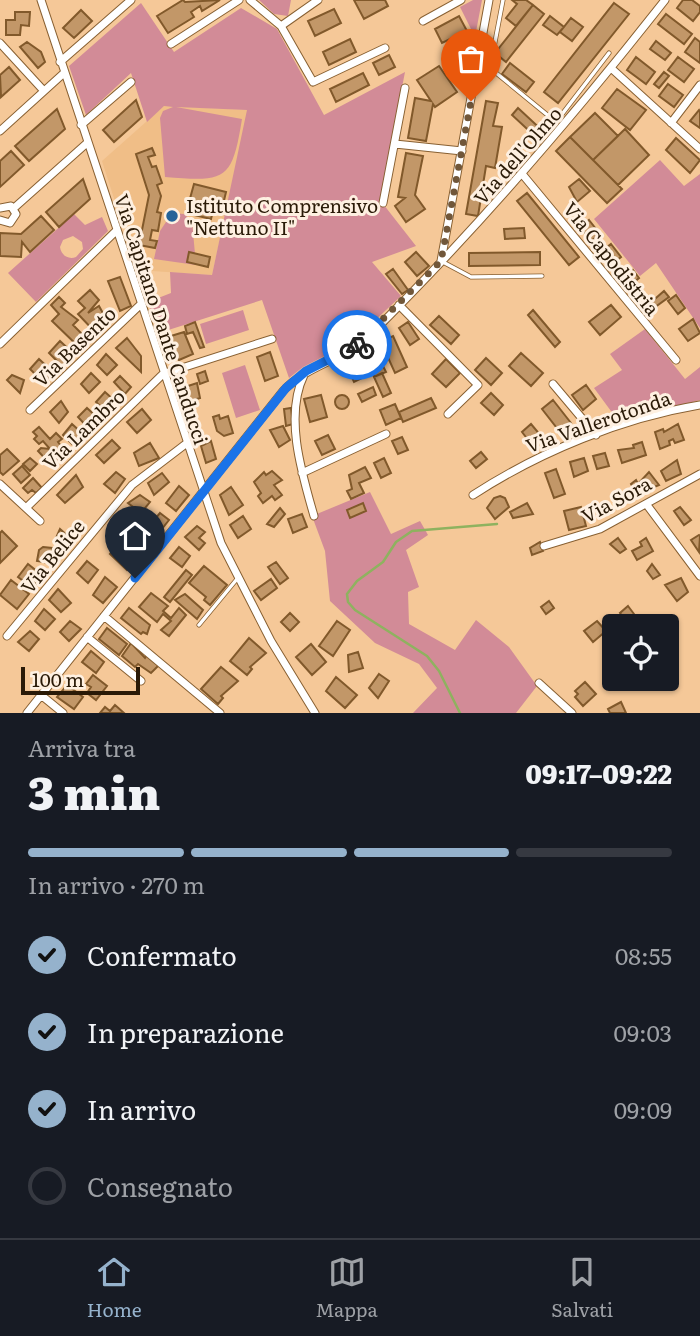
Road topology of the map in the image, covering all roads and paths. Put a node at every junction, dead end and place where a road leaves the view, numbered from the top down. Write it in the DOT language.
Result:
graph roads {
  1 [pos="41,0"];
  2 [pos="131,0"];
  3 [pos="239,0"];
  4 [pos="250,0"];
  5 [pos="318,0"];
  6 [pos="461,0"];
  7 [pos="489,0"];
  8 [pos="503,0"];
  9 [pos="665,0"];
  10 [pos="423,21"];
  11 [pos="281,26"];
  12 [pos="0,43"];
  13 [pos="171,44"];
  14 [pos="385,48"];
  15 [pos="609,53"];
  16 [pos="60,62"];
  17 [pos="611,68"];
  18 [pos="64,73"];
  19 [pos="131,82"];
  20 [pos="700,85"];
  21 [pos="405,88"];
  22 [pos="44,91"];
  23 [pos="671,123"];
  24 [pos="81,125"];
  25 [pos="0,131"];
  26 [pos="87,143"];
  27 [pos="395,144"];
  28 [pos="700,149"];
  29 [pos="461,151"];
  30 [pos="523,175"];
  31 [pos="383,203"];
  32 [pos="0,208"];
  33 [pos="14,208"];
  34 [pos="0,220"];
  35 [pos="116,231"];
  36 [pos="441,261"];
  37 [pos="542,276"];
  38 [pos="140,305"];
  39 [pos="399,305"];
  40 [pos="272,339"];
  41 [pos="0,344"];
  42 [pos="676,360"];
  43 [pos="306,371"];
  44 [pos="163,374"];
  45 [pos="553,384"];
  46 [pos="700,405"];
  47 [pos="30,410"];
  48 [pos="448,414"];
  49 [pos="386,434"];
  50 [pos="596,435"];
  51 [pos="187,443"];
  52 [pos="302,473"];
  53 [pos="700,474"];
  54 [pos="0,484"];
  55 [pos="204,492"];
  56 [pos="473,495"];
  57 [pos="647,505"];
  58 [pos="26,508"];
  59 [pos="314,516"];
  60 [pos="40,521"];
  61 [pos="544,546"];
  62 [pos="700,576"];
  63 [pos="237,579"];
  64 [pos="104,616"];
  65 [pos="199,625"];
  66 [pos="7,636"];
  67 [pos="87,637"];
  68 [pos="141,681"];
  69 [pos="539,683"];
  70 [pos="41,695"];
  71 [pos="27,713"];
  72 [pos="63,713"];
  73 [pos="220,713"];
  74 [pos="316,713"];
  75 [pos="572,713"];
  1 -- 16 [label="street, Via Capitano Dante Canducci"];
  2 -- 16 [label="street"];
  3 -- 13 [label="street"];
  4 -- 11 [label="street"];
  5 -- 11 [label="street"];
  6 -- 10 [label="street"];
  7 -- 29 [label="street"];
  8 -- 15 [label="lane"];
  9 -- 17 [label="street, Via dell'Olmo"];
  11 -- 14 [label="street"];
  12 -- 22 [label="street"];
  16 -- 18 [label="street, Via Capitano Dante Canducci"];
  17 -- 23 [label="street"];
  17 -- 30 [label="street, Via dell'Olmo"];
  18 -- 22 [label="street"];
  18 -- 24 [label="street, Via Capitano Dante Canducci"];
  19 -- 24 [label="street"];
  20 -- 23 [label="street"];
  21 -- 27 [label="street"];
  22 -- 25 [label="street"];
  23 -- 28 [label="street"];
  24 -- 26 [label="street, Via Capitano Dante Canducci"];
  26 -- 33 [label="street"];
  26 -- 35 [label="street, Via Capitano Dante Canducci"];
  27 -- 29 [label="street"];
  27 -- 31 [label="street"];
  29 -- 36 [label="street"];
  30 -- 36 [label="street, Via dell'Olmo"];
  30 -- 42 [label="street, Via Capodistria"];
  32 -- 33 [label="street"];
  33 -- 34 [label="street"];
  35 -- 38 [label="street, Via Capitano Dante Canducci"];
  35 -- 41 [label="street"];
  36 -- 37 [label="lane"];
  36 -- 39 [label="street, Via dell'Olmo"];
  38 -- 44 [label="street, Via Capitano Dante Canducci"];
  38 -- 47 [label="street, Via Basento"];
  39 -- 43 [label="street, Via dell'Olmo"];
  39 -- 48 [label="street"];
  40 -- 44 [label="street"];
  43 -- 52 [label="street"];
  43 -- 55 [label="street, Via dell'Olmo"];
  44 -- 51 [label="street, Via Capitano Dante Canducci"];
  44 -- 58 [label="street, Via Lambro"];
  45 -- 50 [label="street"];
  46 -- 50 [label="street, Via Vallerotonda"];
  49 -- 52 [label="street"];
  50 -- 56 [label="street, Via Vallerotonda"];
  51 -- 55 [label="street, Via Capitano Dante Canducci"];
  51 -- 66 [label="street, Via Belice"];
  52 -- 59 [label="street"];
  53 -- 61 [label="street, Via Sora"];
  54 -- 58 [label="street"];
  55 -- 63 [label="street, Via Capitano Dante Canducci"];
  55 -- 64 [label="street, Via dell'Olmo"];
  57 -- 62 [label="street"];
  58 -- 60 [label="street"];
  63 -- 65 [label="lane"];
  63 -- 74 [label="street, Via Capitano Dante Canducci"];
  64 -- 67 [label="street, Via dell'Olmo"];
  64 -- 73 [label="street"];
  67 -- 68 [label="street"];
  67 -- 70 [label="street, Via dell'Olmo"];
  69 -- 75 [label="street"];
  70 -- 71 [label="street, Via dell'Olmo"];
  70 -- 72 [label="street"];
}
